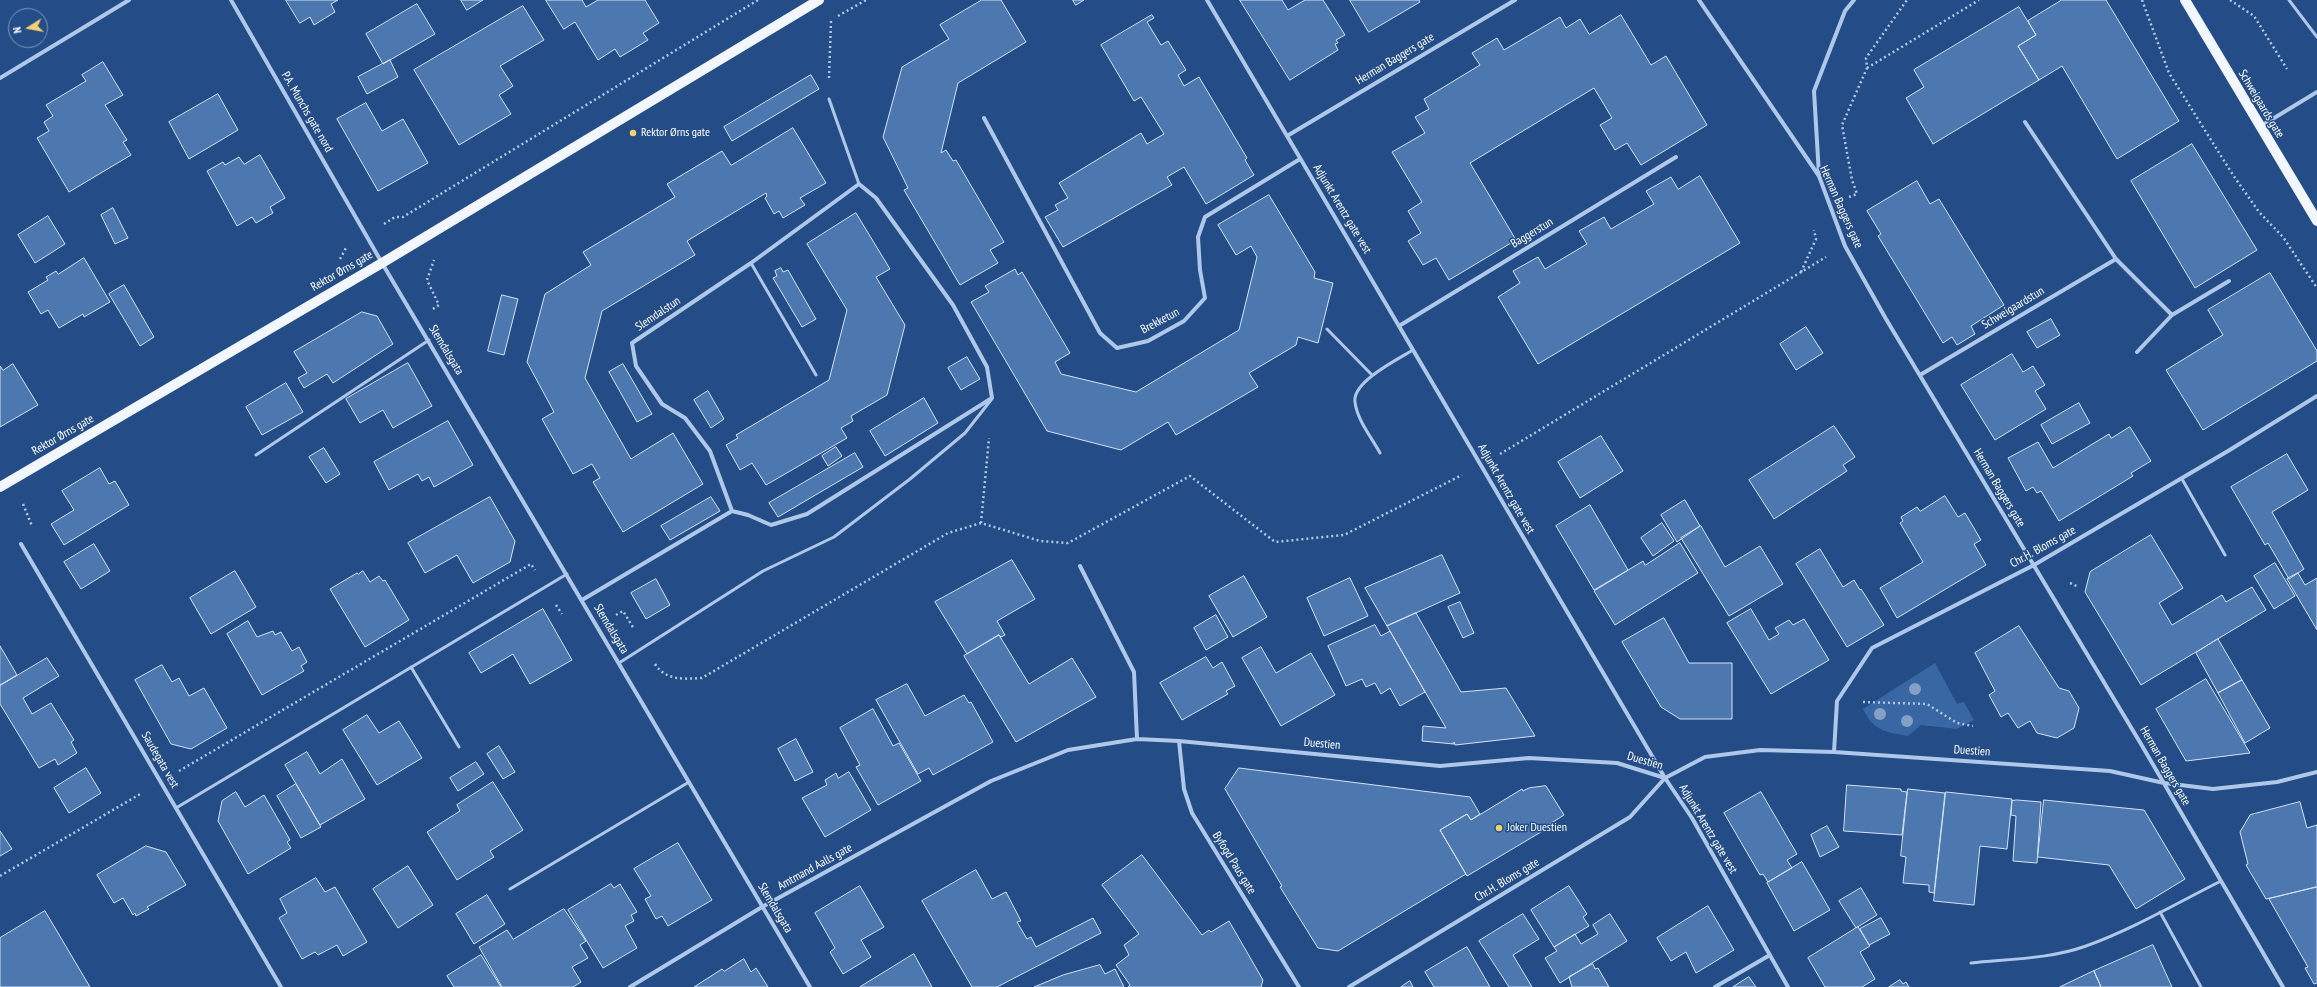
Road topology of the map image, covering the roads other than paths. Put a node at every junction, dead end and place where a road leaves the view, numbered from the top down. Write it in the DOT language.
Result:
graph roads {
  1 [pos="129,0"];
  2 [pos="231,0"];
  3 [pos="819,0"];
  4 [pos="1207,0"];
  5 [pos="1515,0"];
  6 [pos="1699,0"];
  7 [pos="1854,0"];
  8 [pos="2185,0"];
  9 [pos="2289,0"];
  10 [pos="2317,37"];
  11 [pos="0,78"];
  12 [pos="2317,92"];
  13 [pos="829,99"];
  14 [pos="984,118"];
  15 [pos="2025,122"];
  16 [pos="2259,126"];
  17 [pos="1287,136"];
  18 [pos="1676,157"];
  19 [pos="1300,159"];
  20 [pos="1819,176"];
  21 [pos="859,184"];
  22 [pos="2317,220"];
  23 [pos="2116,259"];
  24 [pos="382,263"];
  25 [pos="751,263"];
  26 [pos="2229,281"];
  27 [pos="2172,315"];
  28 [pos="1399,326"];
  29 [pos="1327,329"];
  30 [pos="429,340"];
  31 [pos="1413,350"];
  32 [pos="2137,352"];
  33 [pos="816,375"];
  34 [pos="1372,375"];
  35 [pos="1920,375"];
  36 [pos="2317,396"];
  37 [pos="992,398"];
  38 [pos="1380,453"];
  39 [pos="256,455"];
  40 [pos="2182,479"];
  41 [pos="0,487"];
  42 [pos="732,511"];
  43 [pos="21,544"];
  44 [pos="2225,556"];
  45 [pos="2034,565"];
  46 [pos="1080,566"];
  47 [pos="567,574"];
  48 [pos="582,600"];
  49 [pos="619,663"];
  50 [pos="411,667"];
  51 [pos="1137,739"];
  52 [pos="1179,741"];
  53 [pos="459,747"];
  54 [pos="1834,752"];
  55 [pos="2317,772"];
  56 [pos="1665,778"];
  57 [pos="991,781"];
  58 [pos="689,782"];
  59 [pos="2164,783"];
  60 [pos="176,808"];
  61 [pos="2221,881"];
  62 [pos="510,889"];
  63 [pos="762,907"];
  64 [pos="2160,912"];
  65 [pos="1770,956"];
  66 [pos="1971,963"];
  67 [pos="281,987"];
  68 [pos="630,987"];
  69 [pos="810,987"];
  70 [pos="1299,987"];
  71 [pos="1350,987"];
  72 [pos="1715,987"];
  73 [pos="1788,987"];
  74 [pos="2201,987"];
  75 [pos="2283,987"];
  1 -- 11 [label="street"];
  2 -- 24 [label="street, P.A. Munchs gate nord"];
  3 -- 24 [label="main road, Rektor Ørns gate"];
  4 -- 17 [label="street, Adjunkt Arentz gate vest"];
  5 -- 17 [label="street, Herman Baggers gate"];
  6 -- 20 [label="street, Herman Baggers gate"];
  7 -- 20 [label="street"];
  8 -- 16 [label="main road, Schweigaards gate"];
  9 -- 10 [label="lane"];
  12 -- 16 [label="street"];
  13 -- 21 [label="lane"];
  14 -- 19 [label="street, Brekketun"];
  15 -- 23 [label="street"];
  16 -- 22 [label="main road, Schweigaards gate"];
  17 -- 19 [label="street, Adjunkt Arentz gate vest"];
  18 -- 28 [label="street, Baggerstun"];
  19 -- 28 [label="street, Adjunkt Arentz gate vest"];
  20 -- 35 [label="street, Herman Baggers gate"];
  21 -- 25 [label="street, Slemdalstun"];
  21 -- 37 [label="street"];
  23 -- 27 [label="street"];
  23 -- 35 [label="street, Schweigaardstun"];
  24 -- 30 [label="street, Slemdalsgata"];
  24 -- 41 [label="main road, Rektor Ørns gate"];
  25 -- 33 [label="lane"];
  25 -- 42 [label="street, Slemdalstun"];
  26 -- 27 [label="street"];
  27 -- 32 [label="street"];
  28 -- 31 [label="street, Adjunkt Arentz gate vest"];
  29 -- 34 [label="lane"];
  30 -- 39 [label="lane"];
  30 -- 47 [label="street, Slemdalsgata"];
  31 -- 34 [label="lane"];
  31 -- 56 [label="street, Adjunkt Arentz gate vest"];
  34 -- 38 [label="lane"];
  35 -- 45 [label="street, Herman Baggers gate"];
  36 -- 40 [label="street, Chr.H. Bloms gate"];
  37 -- 42 [label="street"];
  37 -- 49 [label="lane"];
  40 -- 44 [label="lane"];
  40 -- 45 [label="street, Chr.H. Bloms gate"];
  42 -- 48 [label="street"];
  43 -- 60 [label="street, Saudegata vest"];
  45 -- 54 [label="street, Chr.H. Bloms gate"];
  45 -- 59 [label="street, Herman Baggers gate"];
  46 -- 51 [label="street"];
  47 -- 48 [label="street, Slemdalsgata"];
  47 -- 50 [label="lane"];
  48 -- 49 [label="street, Slemdalsgata"];
  49 -- 58 [label="street, Slemdalsgata"];
  50 -- 53 [label="lane"];
  50 -- 60 [label="lane"];
  51 -- 52 [label="street, Duestien"];
  51 -- 57 [label="street, Duestien"];
  52 -- 56 [label="street, Duestien"];
  52 -- 70 [label="street, Byfogd Paus gate"];
  54 -- 56 [label="street, Duestien"];
  54 -- 59 [label="street, Duestien"];
  55 -- 59 [label="street, Duestien"];
  56 -- 65 [label="street, Adjunkt Arentz gate vest"];
  56 -- 71 [label="street, Chr.H. Bloms gate"];
  57 -- 63 [label="street, Amtmand Aalls gate"];
  58 -- 62 [label="lane"];
  58 -- 63 [label="street, Slemdalsgata"];
  59 -- 61 [label="street, Herman Baggers gate"];
  60 -- 67 [label="street, Saudegata vest"];
  61 -- 64 [label="lane"];
  61 -- 75 [label="street, Herman Baggers gate"];
  63 -- 68 [label="street, Amtmand Aalls gate"];
  63 -- 69 [label="street, Slemdalsgata"];
  64 -- 66 [label="lane"];
  64 -- 74 [label="lane"];
  65 -- 72 [label="street"];
  65 -- 73 [label="street, Adjunkt Arentz gate vest"];
}
